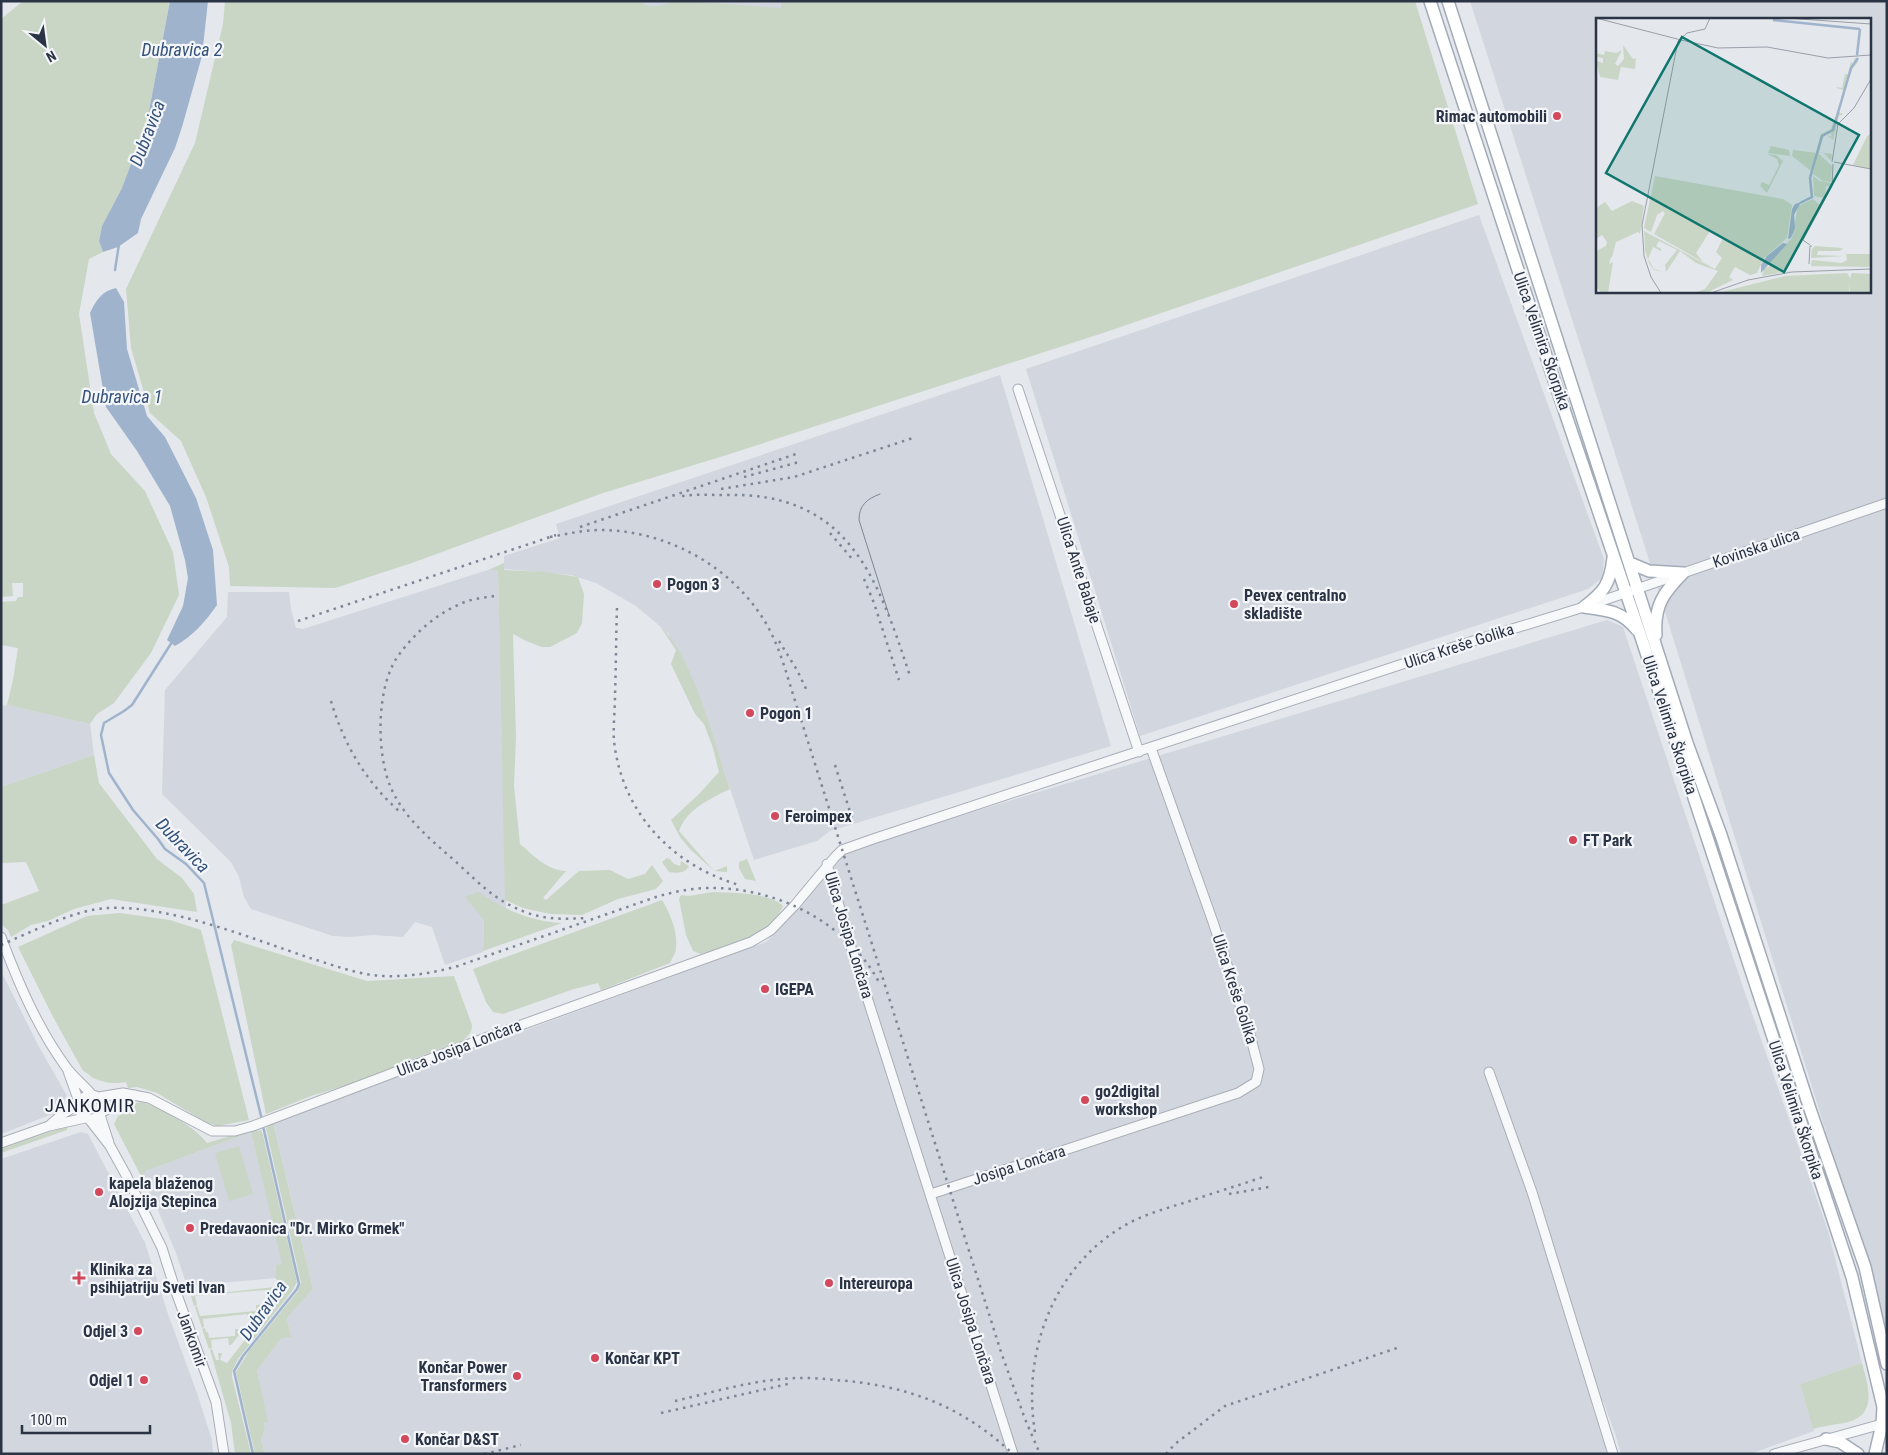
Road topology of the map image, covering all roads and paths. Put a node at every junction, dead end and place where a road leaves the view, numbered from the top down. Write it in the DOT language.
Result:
graph roads {
  1 [pos="1430,1"];
  2 [pos="1448,1"];
  3 [pos="1018,389"];
  4 [pos="1887,503"];
  5 [pos="1613,554"];
  6 [pos="1630,563"];
  7 [pos="1683,573"];
  8 [pos="1638,589"];
  9 [pos="1626,593"];
  10 [pos="1584,607"];
  11 [pos="1640,634"];
  12 [pos="1656,647"];
  13 [pos="1151,748"];
  14 [pos="1139,752"];
  15 [pos="827,864"];
  16 [pos="1,937"];
  17 [pos="67,1068"];
  18 [pos="1489,1072"];
  19 [pos="135,1095"];
  20 [pos="95,1096"];
  21 [pos="79,1103"];
  22 [pos="101,1113"];
  23 [pos="87,1118"];
  24 [pos="49,1126"];
  25 [pos="1108,1136"];
  26 [pos="1,1143"];
  27 [pos="110,1146"];
  28 [pos="931,1194"];
  29 [pos="1887,1364"];
  30 [pos="1885,1423"];
  31 [pos="1826,1439"];
  32 [pos="224,1454"];
  33 [pos="1013,1454"];
  34 [pos="1613,1454"];
  35 [pos="1774,1454"];
  36 [pos="1858,1454"];
  37 [pos="1875,1454"];
  1 -- 5 [label="main road, Ulica Velimira Škorpika"];
  2 -- 6 [label="main road, Ulica Velimira Škorpika"];
  3 -- 14 [label="street, Ulica Ante Babaje"];
  4 -- 7 [label="street, Kovinska ulica"];
  5 -- 9 [label="main road, Ulica Velimira Škorpika"];
  5 -- 10 [label="main road"];
  6 -- 7 [label="main road"];
  6 -- 8 [label="main road, Ulica Velimira Škorpika"];
  7 -- 8 [label="street, Kovinska ulica"];
  7 -- 12 [label="main road"];
  8 -- 9 [label="street, Kovinska ulica"];
  8 -- 12 [label="main road, Ulica Velimira Škorpika"];
  9 -- 10 [label="street, Ulica Kreše Golika"];
  9 -- 11 [label="main road, Ulica Velimira Škorpika"];
  10 -- 11 [label="main road"];
  10 -- 13 [label="street, Ulica Kreše Golika"];
  11 -- 30 [label="main road, Ulica Velimira Škorpika"];
  12 -- 29 [label="main road, Ulica Velimira Škorpika"];
  13 -- 14 [label="street, Ulica Kreše Golika"];
  13 -- 25 [label="street, Ulica Kreše Golika"];
  14 -- 15 [label="street, Ulica Kreše Golika"];
  15 -- 19 [label="street, Ulica Josipa Lončara"];
  15 -- 28 [label="street, Ulica Josipa Lončara"];
  16 -- 17 [label="street"];
  17 -- 20 [label="street"];
  17 -- 21 [label="street"];
  18 -- 34 [label="street"];
  19 -- 20 [label="street, Ulica Josipa Lončara"];
  19 -- 22 [label="street"];
  20 -- 21 [label="street"];
  20 -- 22 [label="street"];
  21 -- 23 [label="street"];
  21 -- 24 [label="street"];
  22 -- 23 [label="street"];
  22 -- 27 [label="street, Jankomir"];
  23 -- 24 [label="street"];
  23 -- 27 [label="street, Jankomir"];
  24 -- 26 [label="street"];
  25 -- 28 [label="street, Josipa Lončara"];
  27 -- 32 [label="street, Jankomir"];
  28 -- 33 [label="street, Ulica Josipa Lončara"];
  30 -- 31 [label="street"];
  30 -- 37 [label="main road, Ulica Velimira Škorpika"];
  31 -- 35 [label="street"];
  31 -- 36 [label="main road"];
}
